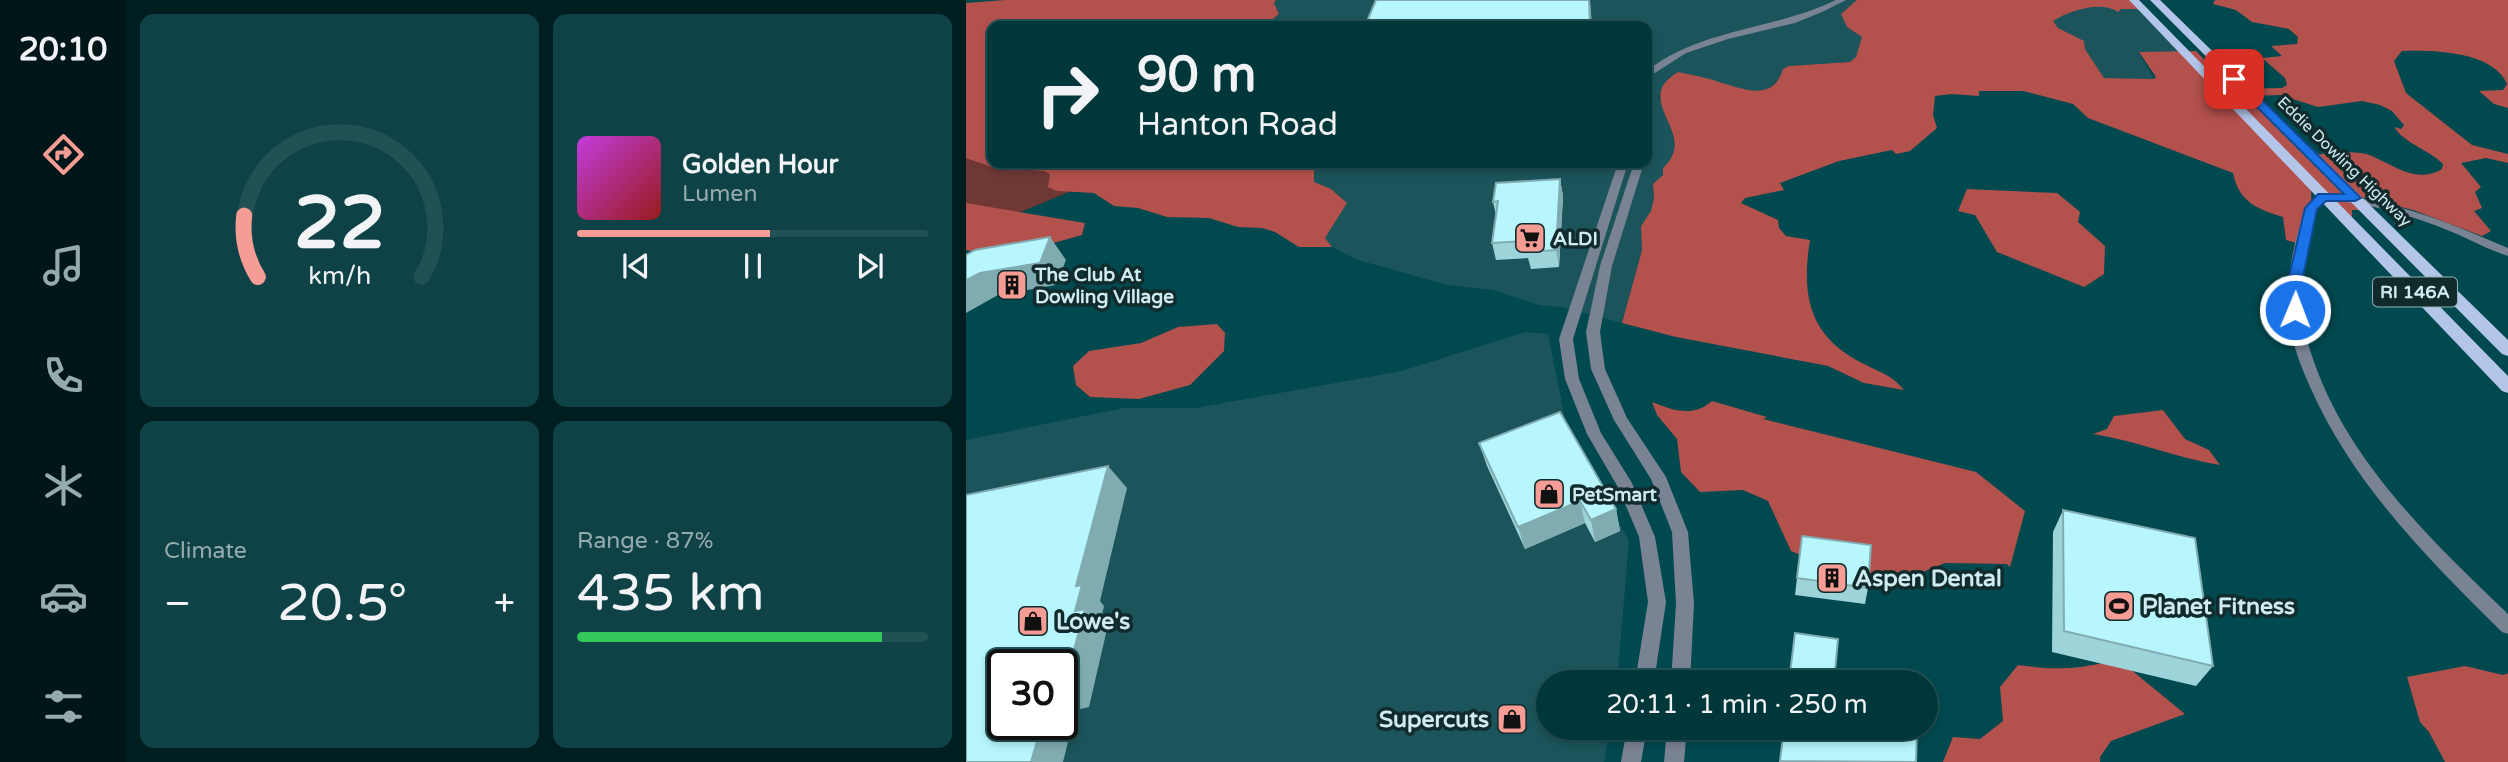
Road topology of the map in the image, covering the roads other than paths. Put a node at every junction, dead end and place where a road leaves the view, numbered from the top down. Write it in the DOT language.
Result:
graph roads {
  1 [pos="1832,0"];
  2 [pos="1842,0"];
  3 [pos="2134,0"];
  4 [pos="2155,0"];
  5 [pos="1652,64"];
  6 [pos="1652,70"];
  7 [pos="1621,168"];
  8 [pos="1637,168"];
  9 [pos="2323,197"];
  10 [pos="2355,198"];
  11 [pos="2508,252"];
  12 [pos="2508,350"];
  13 [pos="2508,387"];
  14 [pos="2508,626"];
  15 [pos="1646,670"];
  16 [pos="1682,670"];
  17 [pos="1635,740"];
  18 [pos="1676,740"];
  19 [pos="1631,762"];
  20 [pos="1674,762"];
  1 -- 5 [label="street"];
  2 -- 6 [label="street"];
  3 -- 9 [label="main road, Eddie Dowling Highway / RI 146A"];
  4 -- 10 [label="main road, Eddie Dowling Highway / RI 146A"];
  7 -- 15 [label="street"];
  8 -- 16 [label="street"];
  9 -- 10 [label="street"];
  9 -- 13 [label="main road, Eddie Dowling Highway / RI 146A"];
  9 -- 14 [label="street"];
  10 -- 11 [label="street"];
  10 -- 12 [label="main road, Eddie Dowling Highway / RI 146A"];
  17 -- 19 [label="street"];
  18 -- 20 [label="street"];
}
